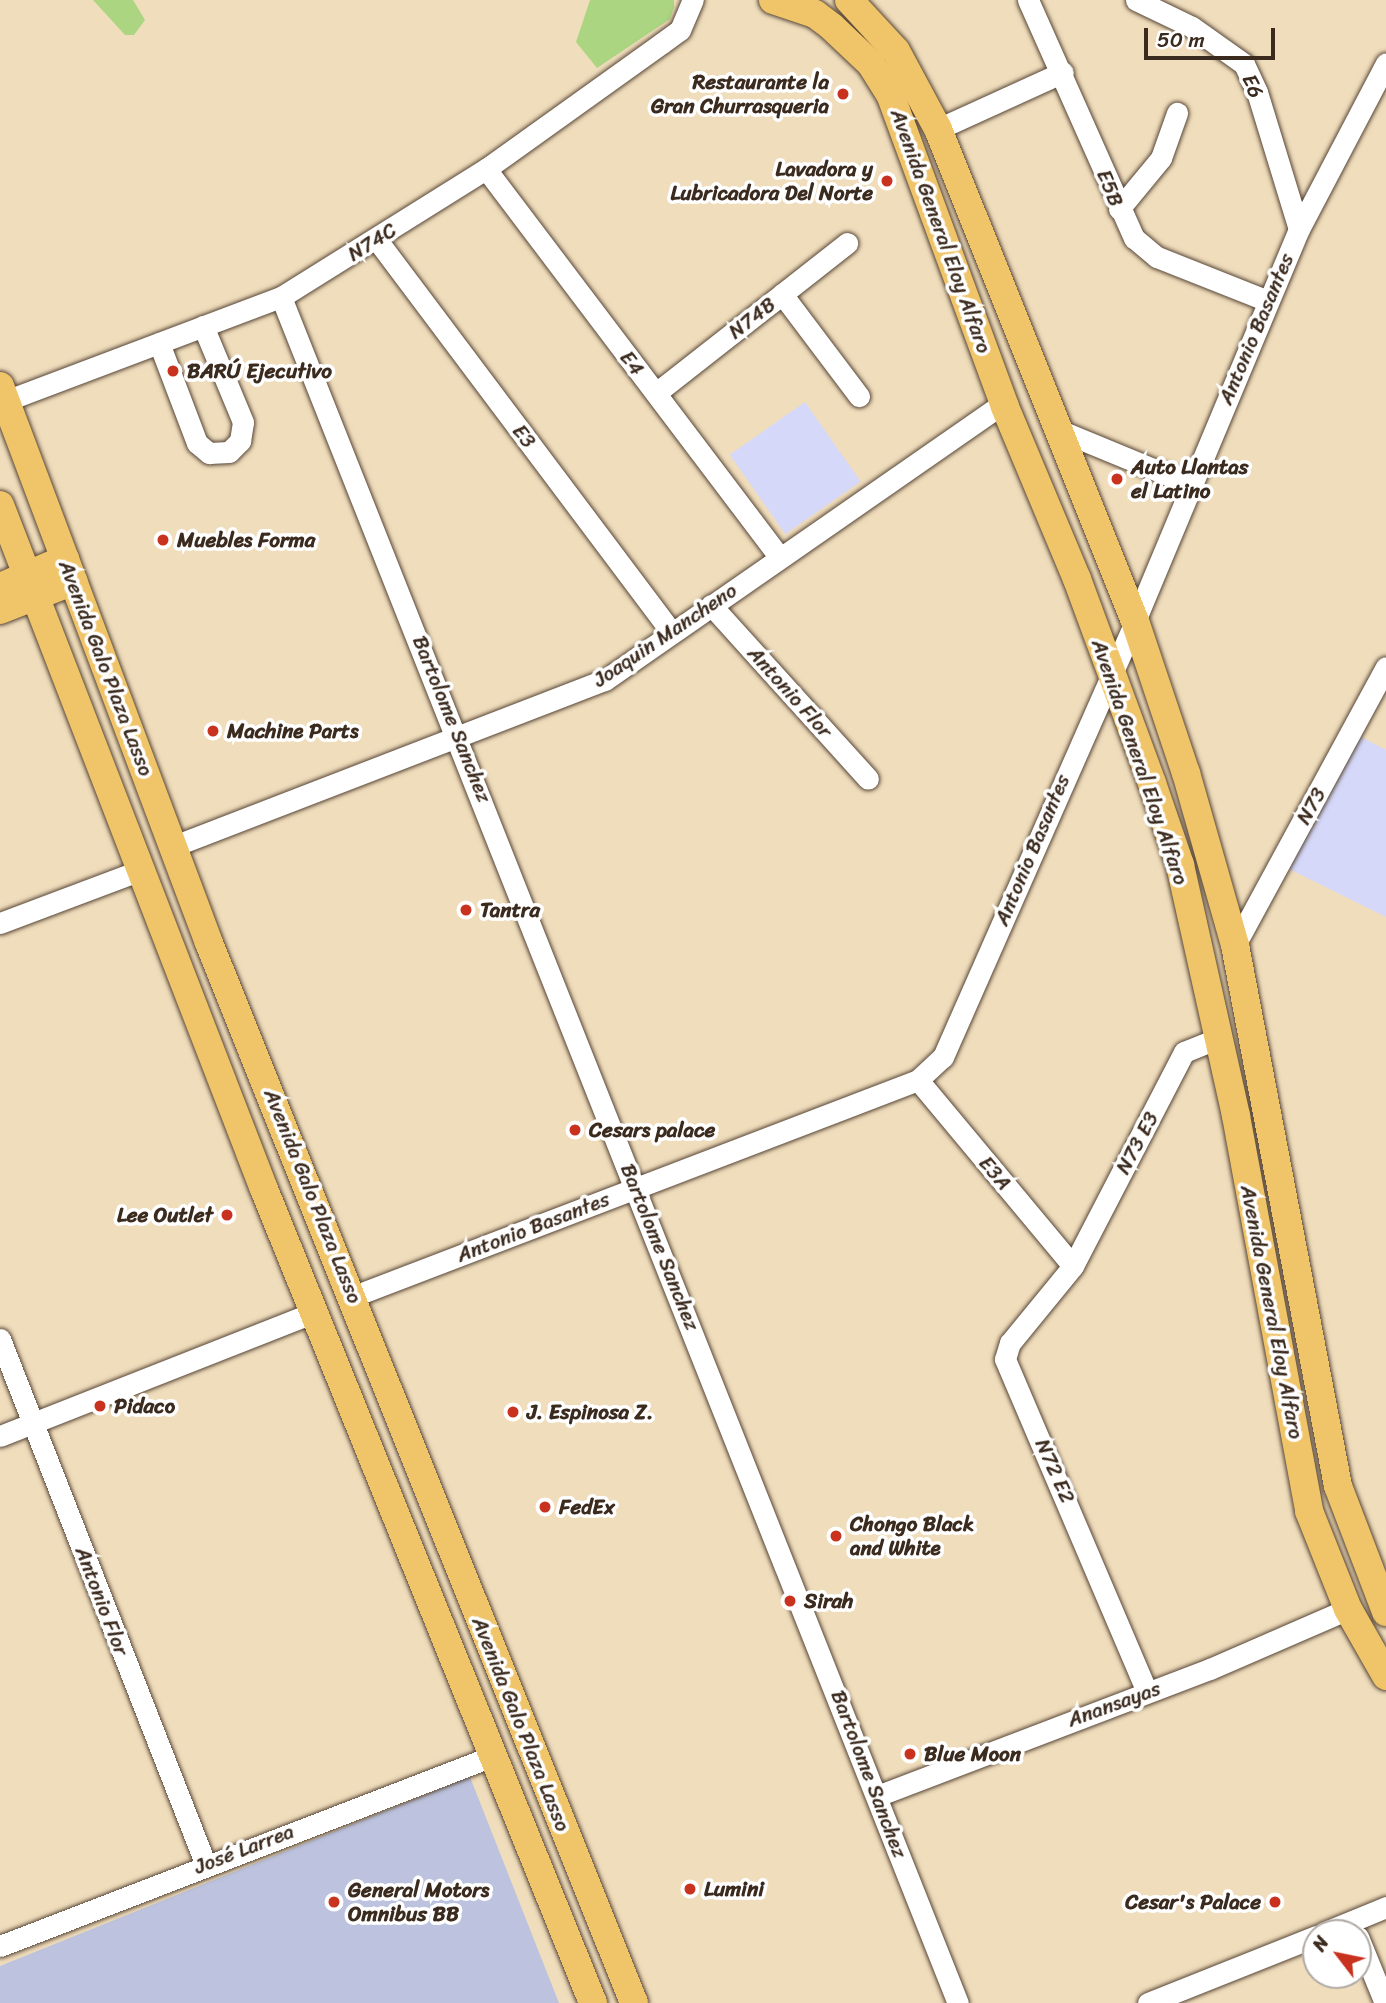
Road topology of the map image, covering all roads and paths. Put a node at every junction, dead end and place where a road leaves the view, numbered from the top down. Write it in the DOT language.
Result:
graph roads {
  1 [pos="693,0"];
  2 [pos="773,0"];
  3 [pos="849,0"];
  4 [pos="1028,0"];
  5 [pos="1136,0"];
  6 [pos="1386,63"];
  7 [pos="1063,72"];
  8 [pos="1177,113"];
  9 [pos="938,129"];
  10 [pos="486,169"];
  11 [pos="1119,209"];
  12 [pos="1298,229"];
  13 [pos="377,240"];
  14 [pos="847,243"];
  15 [pos="782,294"];
  16 [pos="281,297"];
  17 [pos="1268,301"];
  18 [pos="203,326"];
  19 [pos="159,343"];
  20 [pos="656,393"];
  21 [pos="859,396"];
  22 [pos="2,397"];
  23 [pos="1004,403"];
  24 [pos="1061,430"];
  25 [pos="1192,485"];
  26 [pos="0,505"];
  27 [pos="779,556"];
  28 [pos="69,570"];
  29 [pos="31,586"];
  30 [pos="0,587"];
  31 [pos="711,605"];
  32 [pos="0,610"];
  33 [pos="1135,621"];
  34 [pos="671,632"];
  35 [pos="1386,667"];
  36 [pos="1109,673"];
  37 [pos="459,737"];
  38 [pos="868,779"];
  39 [pos="174,846"];
  40 [pos="138,871"];
  41 [pos="0,923"];
  42 [pos="1235,945"];
  43 [pos="1217,1038"];
  44 [pos="918,1080"];
  45 [pos="637,1187"];
  46 [pos="1073,1266"];
  47 [pos="354,1296"];
  48 [pos="313,1313"];
  49 [pos="0,1339"];
  50 [pos="32,1423"];
  51 [pos="0,1436"];
  52 [pos="1348,1609"];
  53 [pos="1386,1612"];
  54 [pos="1386,1676"];
  55 [pos="1147,1692"];
  56 [pos="490,1756"];
  57 [pos="877,1796"];
  58 [pos="205,1863"];
  59 [pos="1386,1907"];
  60 [pos="1370,1919"];
  61 [pos="1302,1942"];
  62 [pos="0,1945"];
  63 [pos="1372,1971"];
  64 [pos="593,2003"];
  65 [pos="634,2003"];
  66 [pos="958,2003"];
  67 [pos="1147,2003"];
  68 [pos="1385,2003"];
  1 -- 10 [label="street, N74C"];
  2 -- 23 [label="main road, Avenida General Eloy Alfaro"];
  3 -- 9 [label="main road, Avenida General Eloy Alfaro"];
  4 -- 7 [label="street, E5B"];
  5 -- 12 [label="street, E6"];
  6 -- 12 [label="street, Antonio Basantes"];
  7 -- 9 [label="street"];
  7 -- 11 [label="street, E5B"];
  8 -- 11 [label="street"];
  9 -- 24 [label="main road, Avenida General Eloy Alfaro"];
  10 -- 13 [label="street, N74C"];
  10 -- 20 [label="street, E4"];
  11 -- 17 [label="street, E5B"];
  12 -- 17 [label="street, Antonio Basantes"];
  13 -- 16 [label="street, N74C"];
  13 -- 34 [label="street, E3"];
  14 -- 15 [label="street, N74B"];
  15 -- 20 [label="street, N74B"];
  15 -- 21 [label="street"];
  16 -- 18 [label="street, N74C"];
  16 -- 37 [label="street, Bartolome Sanchez"];
  17 -- 25 [label="street, Antonio Basantes"];
  18 -- 19 [label="street, N74C"];
  18 -- 19 [label="street"];
  19 -- 22 [label="street, N74C"];
  20 -- 27 [label="street, E4"];
  22 -- 28 [label="main road, Avenida Galo Plaza Lasso"];
  23 -- 27 [label="street, Joaquin Mancheno"];
  23 -- 36 [label="main road, Avenida General Eloy Alfaro"];
  24 -- 25 [label="street"];
  24 -- 33 [label="main road, Avenida General Eloy Alfaro"];
  25 -- 33 [label="street, Antonio Basantes"];
  26 -- 29 [label="main road, Avenida Galo Plaza Lasso"];
  27 -- 31 [label="street, Joaquin Mancheno"];
  28 -- 29 [label="main road"];
  28 -- 39 [label="main road, Avenida Galo Plaza Lasso"];
  29 -- 30 [label="main road"];
  29 -- 32 [label="main road"];
  29 -- 40 [label="main road, Avenida Galo Plaza Lasso"];
  31 -- 34 [label="street, Joaquin Mancheno"];
  31 -- 38 [label="street, Antonio Flor"];
  33 -- 36 [label="street, Antonio Basantes"];
  33 -- 42 [label="main road, Avenida General Eloy Alfaro"];
  34 -- 37 [label="street, Joaquin Mancheno"];
  35 -- 42 [label="street, N73"];
  36 -- 43 [label="main road, Avenida General Eloy Alfaro"];
  36 -- 44 [label="street, Antonio Basantes"];
  37 -- 39 [label="street, Joaquin Mancheno"];
  37 -- 45 [label="street, Bartolome Sanchez"];
  39 -- 47 [label="main road, Avenida Galo Plaza Lasso"];
  40 -- 41 [label="street"];
  40 -- 48 [label="main road, Avenida Galo Plaza Lasso"];
  42 -- 53 [label="main road, Avenida General Eloy Alfaro"];
  43 -- 46 [label="street, N73 E3"];
  43 -- 52 [label="main road, Avenida General Eloy Alfaro"];
  44 -- 45 [label="street, Antonio Basantes"];
  44 -- 46 [label="street, E3A"];
  45 -- 47 [label="street, Antonio Basantes"];
  45 -- 57 [label="street, Bartolome Sanchez"];
  46 -- 55 [label="street, N72 E2"];
  47 -- 65 [label="main road, Avenida Galo Plaza Lasso"];
  48 -- 50 [label="street"];
  48 -- 56 [label="main road, Avenida Galo Plaza Lasso"];
  49 -- 50 [label="street, Antonio Flor"];
  50 -- 51 [label="street"];
  50 -- 58 [label="street, Antonio Flor"];
  52 -- 54 [label="main road, Avenida General Eloy Alfaro"];
  52 -- 55 [label="street, Anansayas"];
  55 -- 57 [label="street, Anansayas"];
  56 -- 58 [label="street, José Larrea"];
  56 -- 64 [label="main road, Avenida Galo Plaza Lasso"];
  57 -- 66 [label="street, Bartolome Sanchez"];
  58 -- 62 [label="street, José Larrea"];
  59 -- 60 [label="street"];
  61 -- 67 [label="street"];
  63 -- 68 [label="street"];
}
